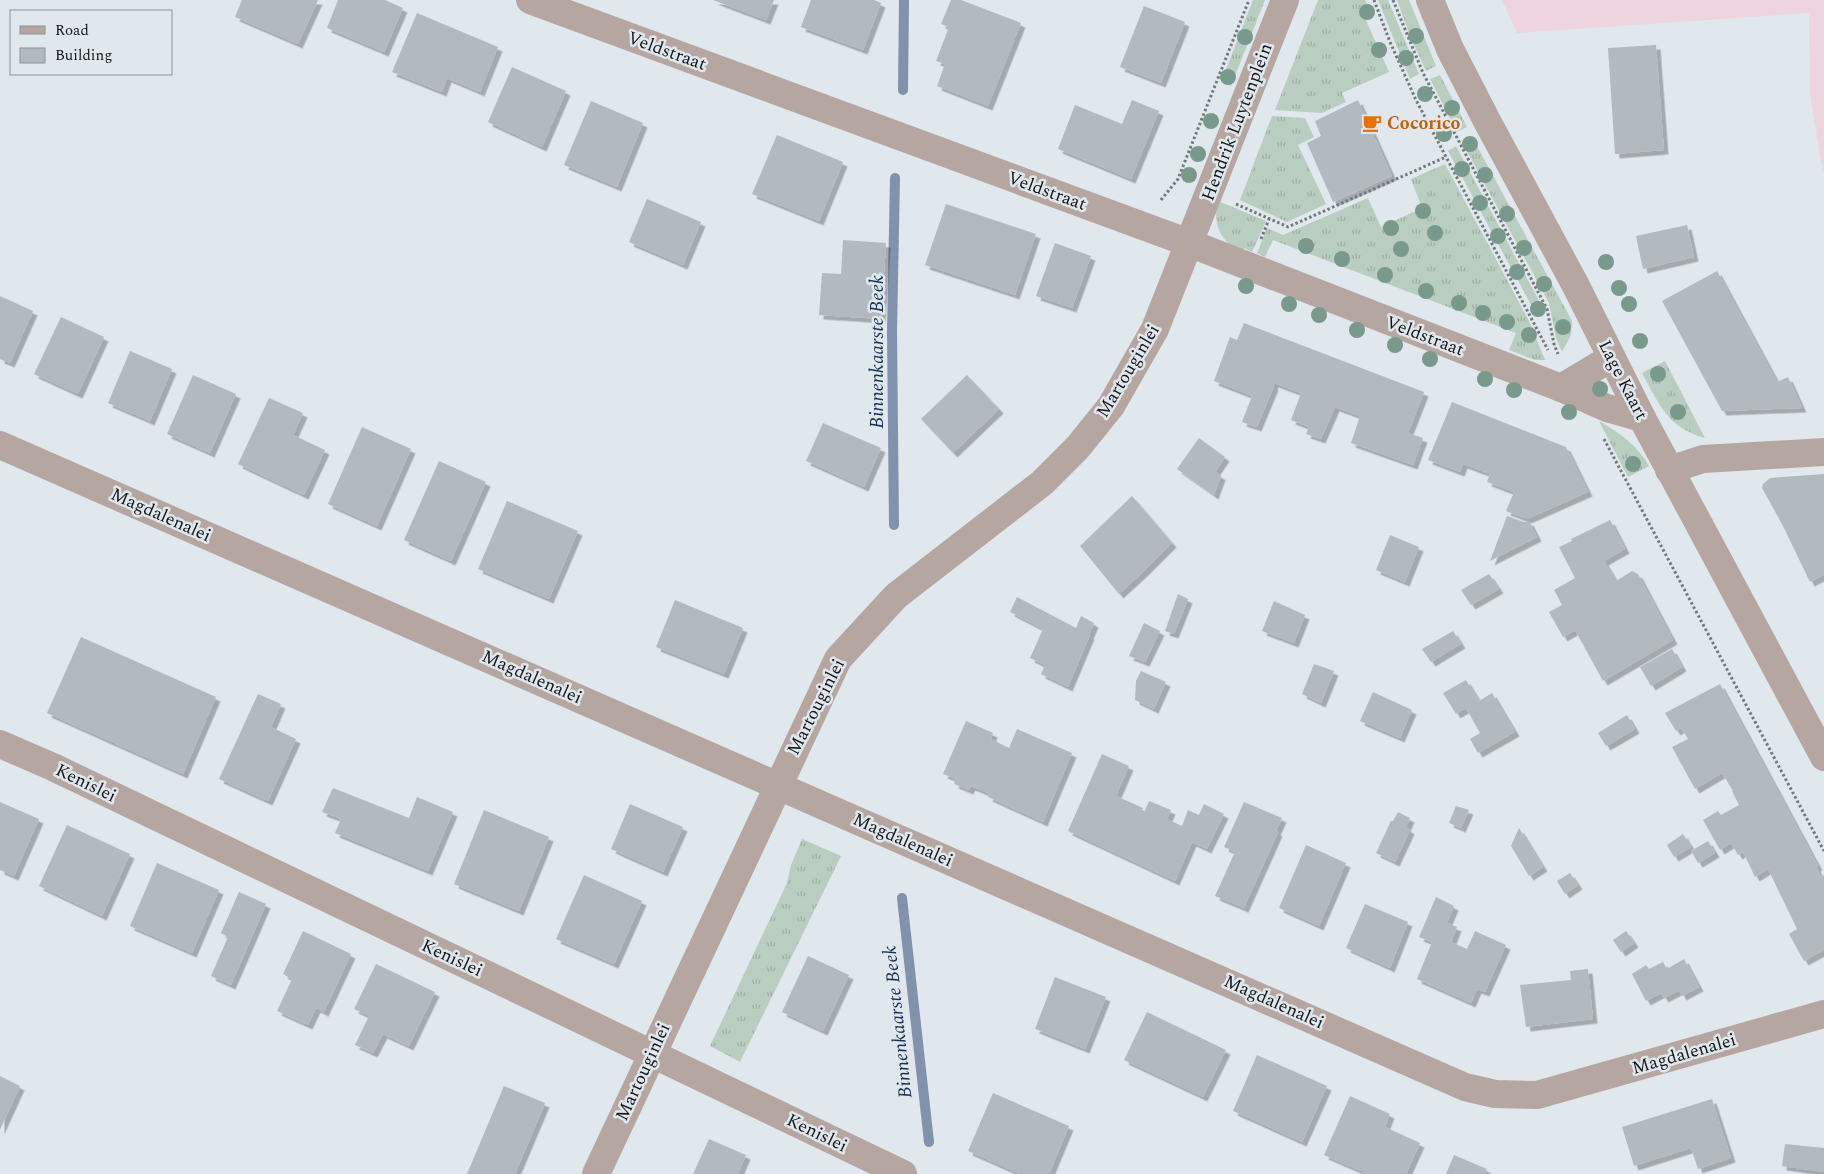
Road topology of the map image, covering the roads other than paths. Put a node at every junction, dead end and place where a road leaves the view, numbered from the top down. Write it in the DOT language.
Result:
graph roads {
  1 [pos="530,0"];
  2 [pos="1285,0"];
  3 [pos="1430,0"];
  4 [pos="1189,243"];
  5 [pos="1611,358"];
  6 [pos="1572,389"];
  7 [pos="1642,418"];
  8 [pos="0,445"];
  9 [pos="1824,452"];
  10 [pos="1669,470"];
  11 [pos="0,744"];
  12 [pos="1824,757"];
  13 [pos="778,785"];
  14 [pos="1824,1014"];
  15 [pos="652,1053"];
  16 [pos="596,1174"];
  17 [pos="903,1174"];
  1 -- 4 [label="street, Veldstraat"];
  2 -- 4 [label="street, Hendrik Luytenplein"];
  3 -- 5 [label="street, Lage Kaart"];
  4 -- 6 [label="street, Veldstraat"];
  4 -- 13 [label="street, Martouginlei"];
  5 -- 6 [label="street"];
  5 -- 7 [label="street, Lage Kaart"];
  6 -- 7 [label="street, Veldstraat"];
  7 -- 10 [label="street, Lage Kaart"];
  8 -- 13 [label="street, Magdalenalei"];
  9 -- 10 [label="street"];
  10 -- 12 [label="street, Lage Kaart"];
  11 -- 15 [label="street, Kenislei"];
  13 -- 14 [label="street, Magdalenalei"];
  13 -- 15 [label="street, Martouginlei"];
  15 -- 16 [label="street, Martouginlei"];
  15 -- 17 [label="street, Kenislei"];
}
